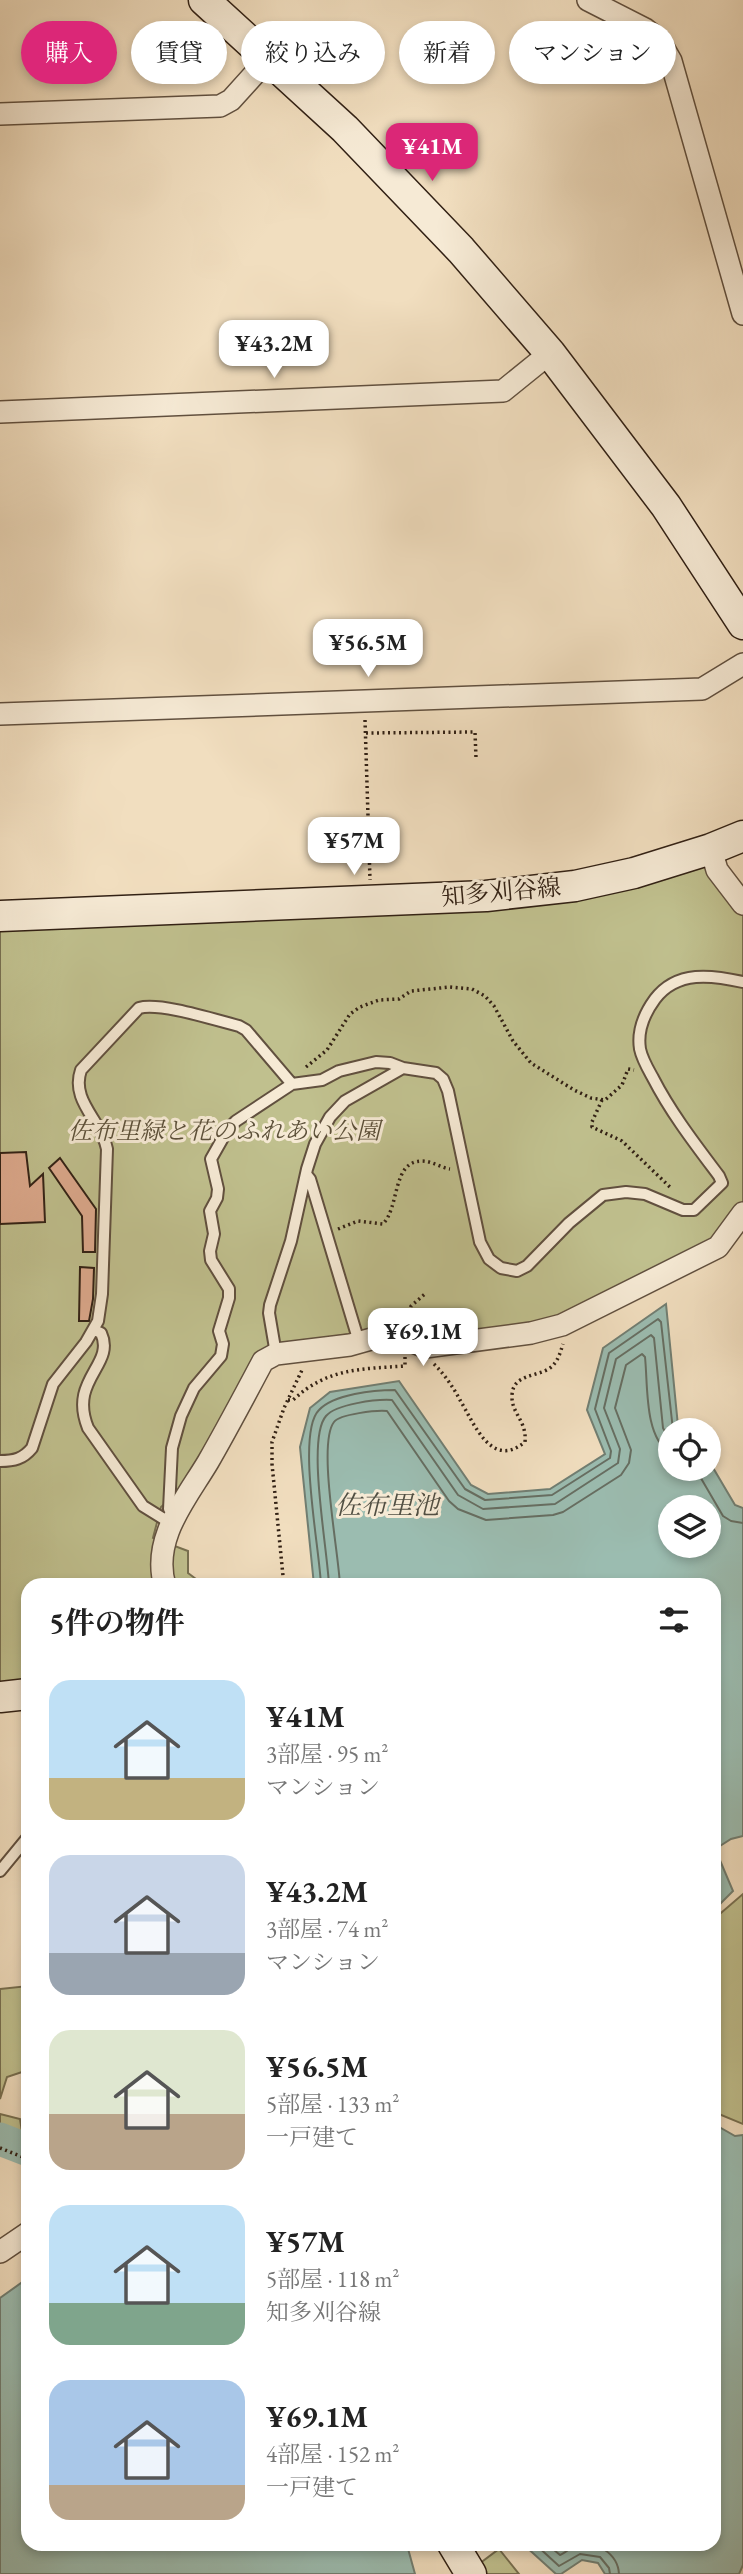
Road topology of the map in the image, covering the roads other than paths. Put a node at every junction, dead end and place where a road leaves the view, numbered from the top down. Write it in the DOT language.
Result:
graph roads {
  1 [pos="204,0"];
  2 [pos="588,0"];
  3 [pos="241,34"];
  4 [pos="245,84"];
  5 [pos="296,84"];
  6 [pos="0,114"];
  7 [pos="743,314"];
  8 [pos="550,353"];
  9 [pos="0,412"];
  10 [pos="743,624"];
  11 [pos="743,664"];
  12 [pos="0,714"];
  13 [pos="743,836"];
  14 [pos="711,849"];
  15 [pos="743,904"];
  16 [pos="0,916"];
  17 [pos="743,982"];
  18 [pos="402,1068"];
  19 [pos="290,1081"];
  20 [pos="306,1174"];
  21 [pos="743,1213"];
  22 [pos="94,1330"];
  23 [pos="359,1342"];
  24 [pos="276,1354"];
  25 [pos="0,1461"];
  26 [pos="174,1519"];
  27 [pos="163,1578"];
  28 [pos="21,1846"];
  29 [pos="0,1871"];
  30 [pos="21,2238"];
  31 [pos="0,2252"];
  32 [pos="457,2551"];
  33 [pos="471,2574"];
  1 -- 3 [label="street"];
  2 -- 7 [label="street"];
  4 -- 6 [label="street"];
  5 -- 8 [label="street"];
  8 -- 9 [label="street"];
  8 -- 10 [label="street"];
  11 -- 12 [label="street"];
  13 -- 14 [label="street, 知多刈谷線"];
  14 -- 15 [label="street"];
  14 -- 16 [label="street, 知多刈谷線"];
  17 -- 18 [label="lane"];
  18 -- 19 [label="lane"];
  18 -- 20 [label="lane"];
  19 -- 22 [label="lane"];
  19 -- 26 [label="lane"];
  20 -- 23 [label="lane"];
  20 -- 24 [label="lane"];
  21 -- 23 [label="street"];
  22 -- 25 [label="lane"];
  22 -- 26 [label="lane"];
  23 -- 24 [label="street"];
  24 -- 26 [label="street"];
  26 -- 27 [label="street"];
  28 -- 29 [label="lane"];
  30 -- 31 [label="street"];
  32 -- 33 [label="street"];
}
